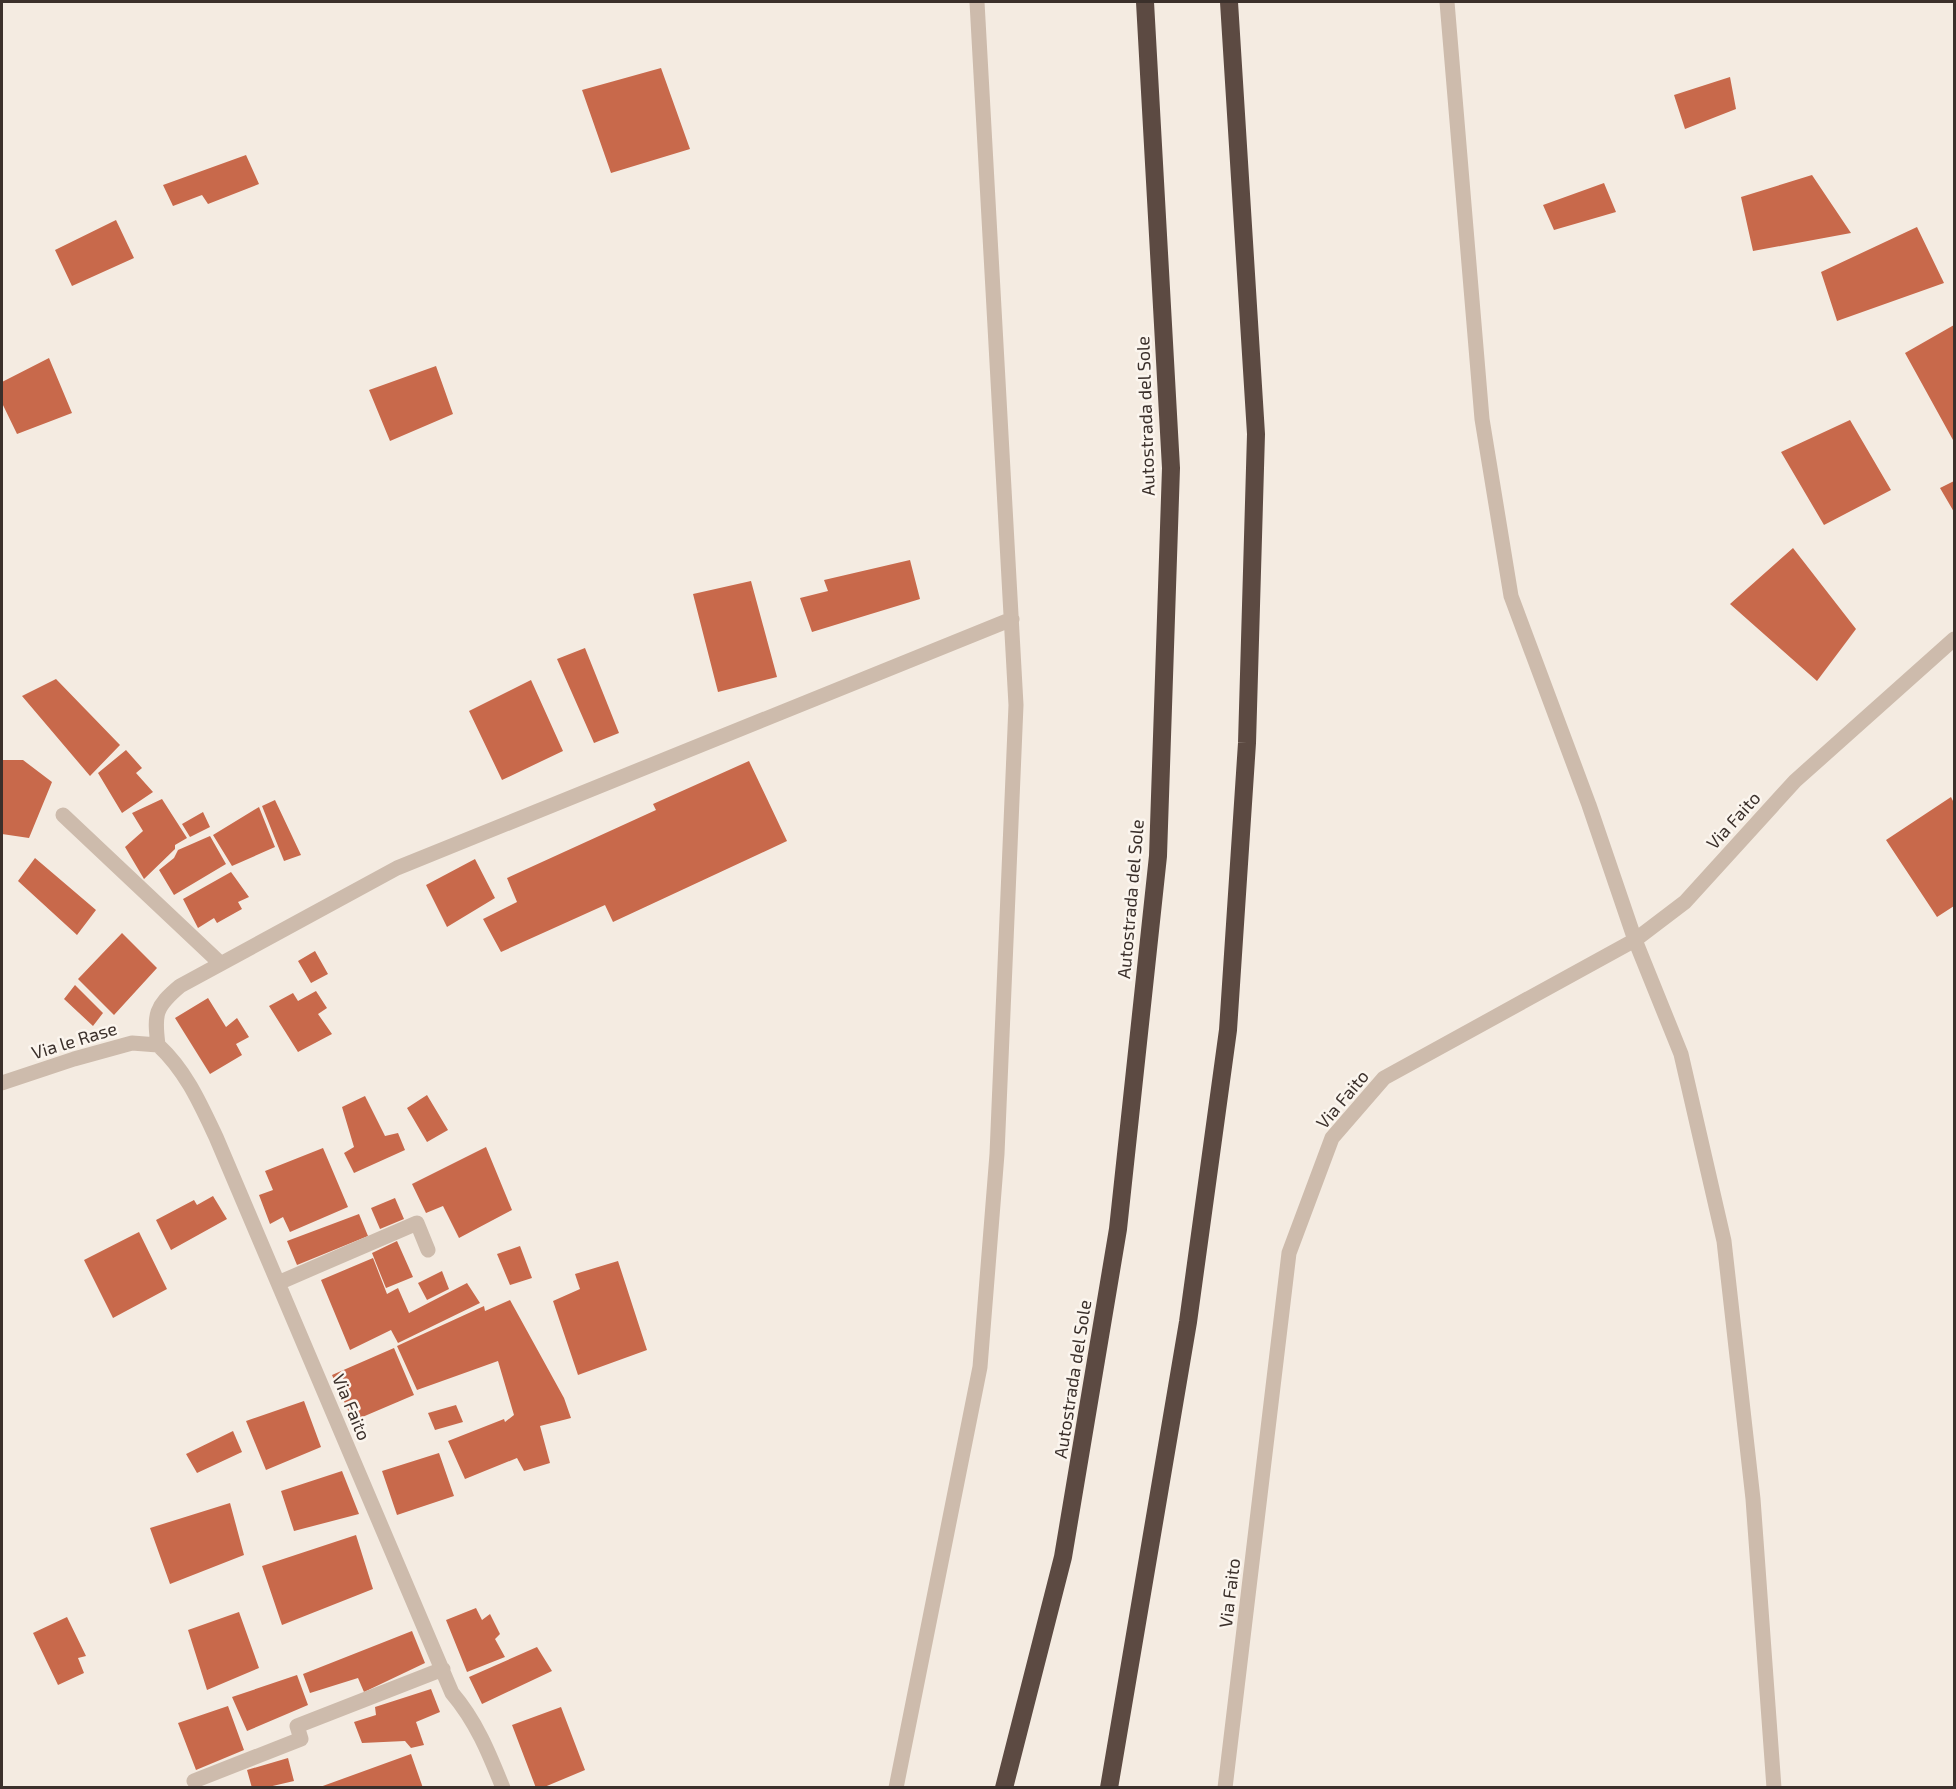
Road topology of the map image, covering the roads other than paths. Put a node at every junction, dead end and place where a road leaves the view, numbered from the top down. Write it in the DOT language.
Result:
graph roads {
  1 [pos="977,2"];
  2 [pos="1144,2"];
  3 [pos="1229,2"];
  4 [pos="1448,2"];
  5 [pos="1012,619"];
  6 [pos="1954,639"];
  7 [pos="63,815"];
  8 [pos="1635,940"];
  9 [pos="220,963"];
  10 [pos="158,1045"];
  11 [pos="2,1083"];
  12 [pos="428,1250"];
  13 [pos="278,1283"];
  14 [pos="442,1670"];
  15 [pos="194,1781"];
  16 [pos="503,1788"];
  17 [pos="896,1788"];
  18 [pos="1005,1788"];
  19 [pos="1109,1788"];
  20 [pos="1226,1788"];
  21 [pos="1774,1788"];
  1 -- 5 [label="street"];
  2 -- 18 [label="highway, Autostrada del Sole"];
  3 -- 19 [label="highway"];
  4 -- 8 [label="street"];
  5 -- 9 [label="street"];
  5 -- 17 [label="street"];
  6 -- 8 [label="street, Via Faito"];
  7 -- 9 [label="street"];
  8 -- 20 [label="street, Via Faito"];
  8 -- 21 [label="street"];
  9 -- 10 [label="street"];
  10 -- 11 [label="street, Via le Rase"];
  10 -- 13 [label="street, Via Faito"];
  12 -- 13 [label="street"];
  13 -- 14 [label="street, Via Faito"];
  14 -- 15 [label="street"];
  14 -- 16 [label="street, Via Faito"];
}
